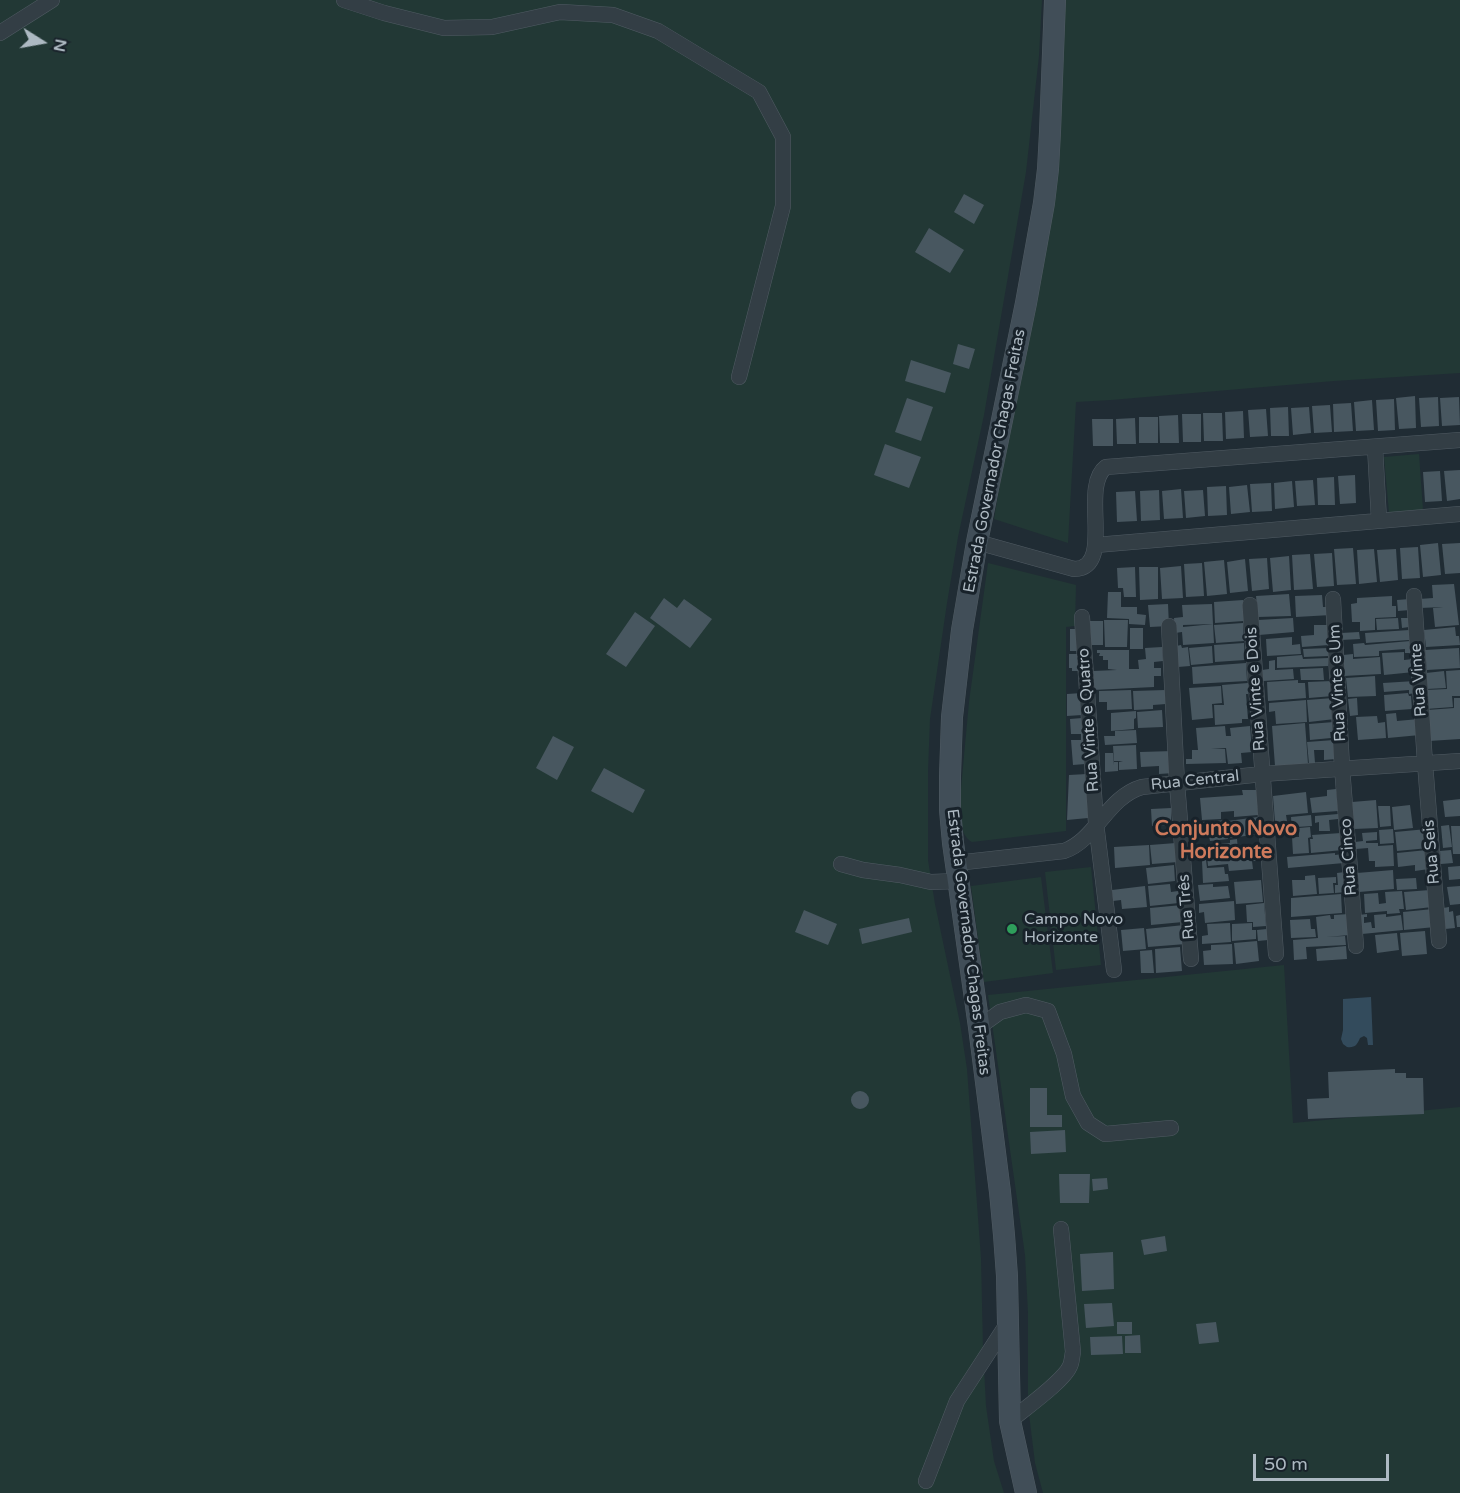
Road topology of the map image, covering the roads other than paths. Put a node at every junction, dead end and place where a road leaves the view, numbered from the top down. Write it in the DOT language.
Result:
graph roads {
  1 [pos="52,0"];
  2 [pos="344,0"];
  3 [pos="1055,0"];
  4 [pos="0,33"];
  5 [pos="739,377"];
  6 [pos="1460,440"];
  7 [pos="1375,447"];
  8 [pos="1460,514"];
  9 [pos="1379,520"];
  10 [pos="977,542"];
  11 [pos="1096,545"];
  12 [pos="1414,596"];
  13 [pos="1333,599"];
  14 [pos="1250,605"];
  15 [pos="1082,617"];
  16 [pos="1169,626"];
  17 [pos="1460,761"];
  18 [pos="1425,763"];
  19 [pos="1342,767"];
  20 [pos="1262,774"];
  21 [pos="1177,783"];
  22 [pos="1096,824"];
  23 [pos="841,864"];
  24 [pos="957,872"];
  25 [pos="1439,941"];
  26 [pos="1356,946"];
  27 [pos="1276,954"];
  28 [pos="1191,959"];
  29 [pos="1114,970"];
  30 [pos="979,1027"];
  31 [pos="1171,1128"];
  32 [pos="1061,1229"];
  33 [pos="1007,1324"];
  34 [pos="1010,1421"];
  35 [pos="926,1480"];
  36 [pos="1026,1493"];
  1 -- 4 [label="street"];
  2 -- 5 [label="street"];
  3 -- 10 [label="main road, Estrada Governador Chagas Freitas"];
  6 -- 7 [label="street"];
  7 -- 9 [label="street"];
  7 -- 11 [label="street"];
  8 -- 9 [label="street"];
  9 -- 11 [label="street"];
  10 -- 11 [label="street"];
  10 -- 24 [label="main road, Estrada Governador Chagas Freitas"];
  12 -- 18 [label="street, Rua Vinte"];
  13 -- 19 [label="street, Rua Vinte e Um"];
  14 -- 20 [label="street, Rua Vinte e Dois"];
  15 -- 22 [label="street, Rua Vinte e Quatro"];
  16 -- 21 [label="street, Rua Três"];
  17 -- 18 [label="street, Rua Central"];
  18 -- 19 [label="street, Rua Central"];
  18 -- 25 [label="street, Rua Seis"];
  19 -- 20 [label="street, Rua Central"];
  19 -- 26 [label="street, Rua Cinco"];
  20 -- 21 [label="street, Rua Central"];
  20 -- 27 [label="street, Rua Vinte e Dois"];
  21 -- 22 [label="street, Rua Central"];
  21 -- 28 [label="street, Rua Três"];
  22 -- 24 [label="street, Rua Central"];
  22 -- 29 [label="street, Rua Vinte e Quatro"];
  23 -- 24 [label="street, Rua Central"];
  24 -- 30 [label="main road, Estrada Governador Chagas Freitas"];
  30 -- 31 [label="street"];
  30 -- 33 [label="main road, Estrada Governador Chagas Freitas"];
  32 -- 34 [label="street"];
  33 -- 34 [label="main road, Estrada Governador Chagas Freitas"];
  33 -- 35 [label="street"];
  34 -- 36 [label="main road, Estrada Governador Chagas Freitas"];
}
